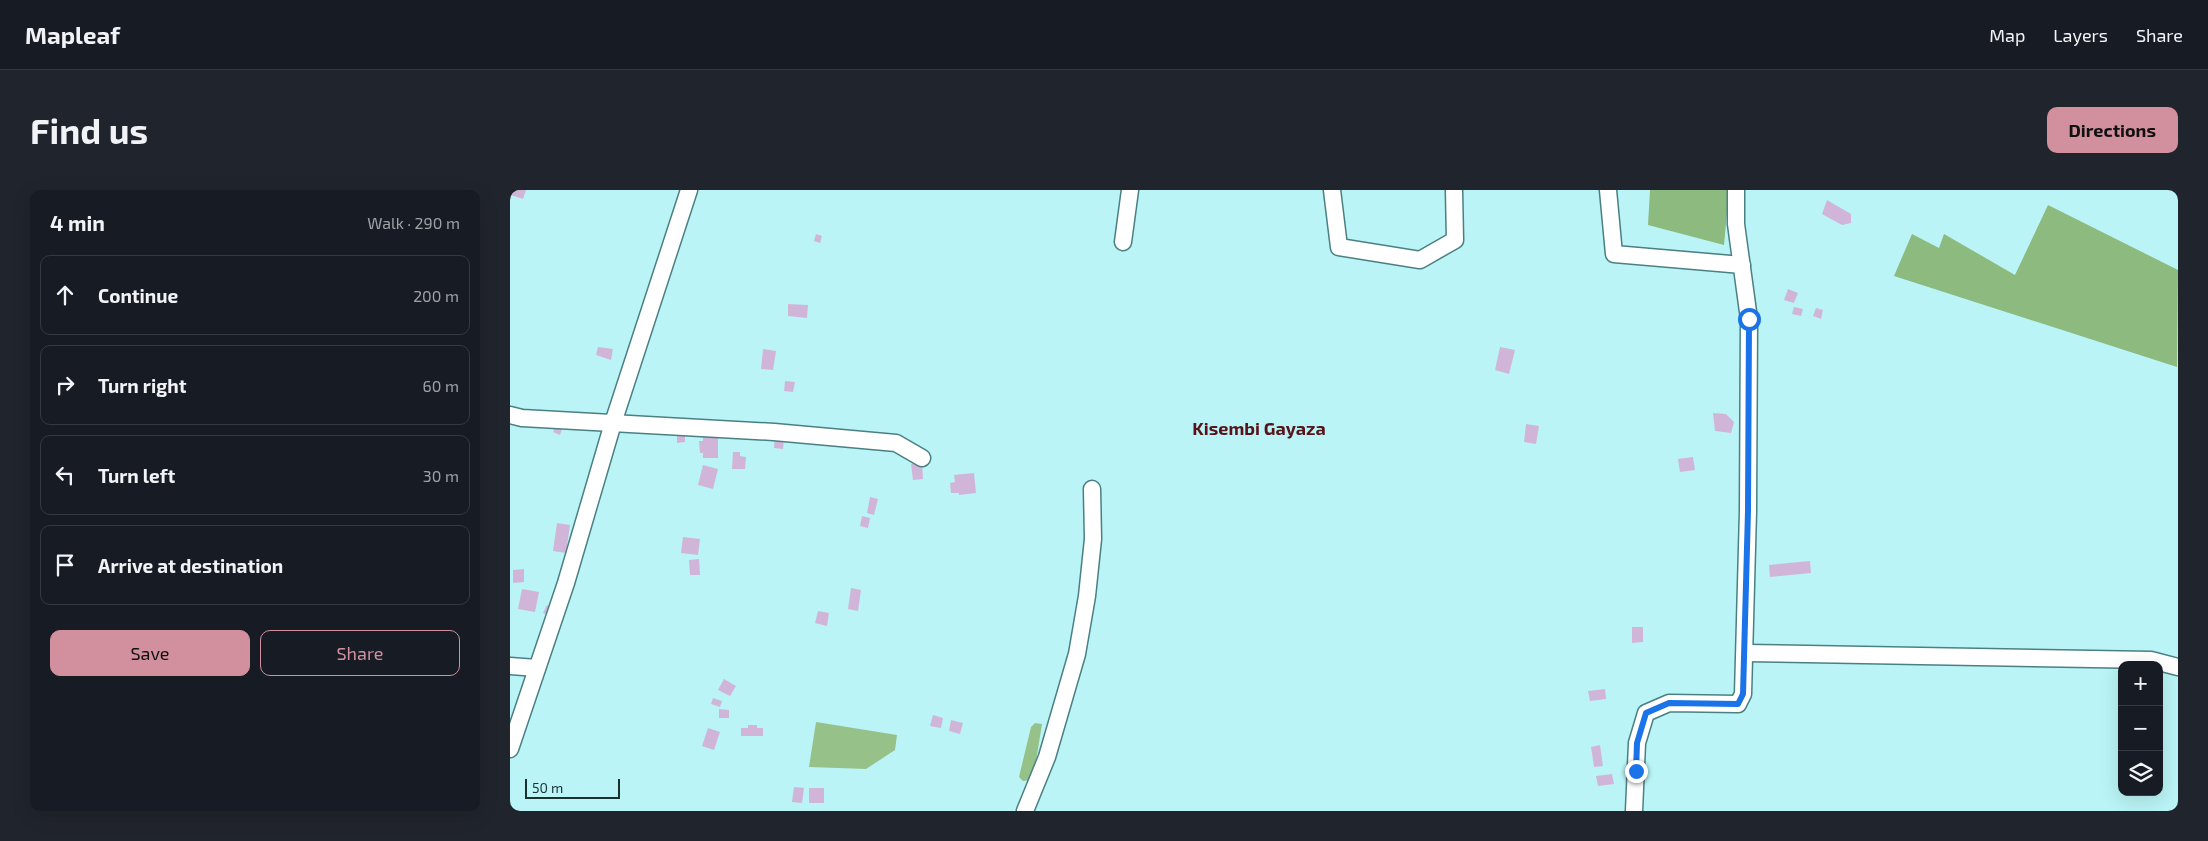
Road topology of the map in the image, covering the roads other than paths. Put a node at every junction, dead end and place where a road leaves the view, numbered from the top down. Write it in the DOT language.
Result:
graph roads {
  1 [pos="689,190"];
  2 [pos="1130,190"];
  3 [pos="1332,190"];
  4 [pos="1454,190"];
  5 [pos="1608,190"];
  6 [pos="1736,190"];
  7 [pos="1123,242"];
  8 [pos="1742,265"];
  9 [pos="510,415"];
  10 [pos="613,423"];
  11 [pos="922,458"];
  12 [pos="1092,489"];
  13 [pos="1744,653"];
  14 [pos="510,666"];
  15 [pos="2178,667"];
  16 [pos="538,668"];
  17 [pos="510,749"];
  18 [pos="1025,811"];
  19 [pos="1634,811"];
  1 -- 10 [label="street"];
  2 -- 7 [label="street"];
  3 -- 4 [label="street"];
  5 -- 8 [label="street"];
  6 -- 8 [label="street"];
  8 -- 13 [label="street"];
  9 -- 10 [label="street"];
  10 -- 11 [label="street"];
  10 -- 16 [label="street"];
  12 -- 18 [label="street"];
  13 -- 15 [label="street"];
  13 -- 19 [label="street"];
  14 -- 16 [label="street"];
  16 -- 17 [label="street"];
}
